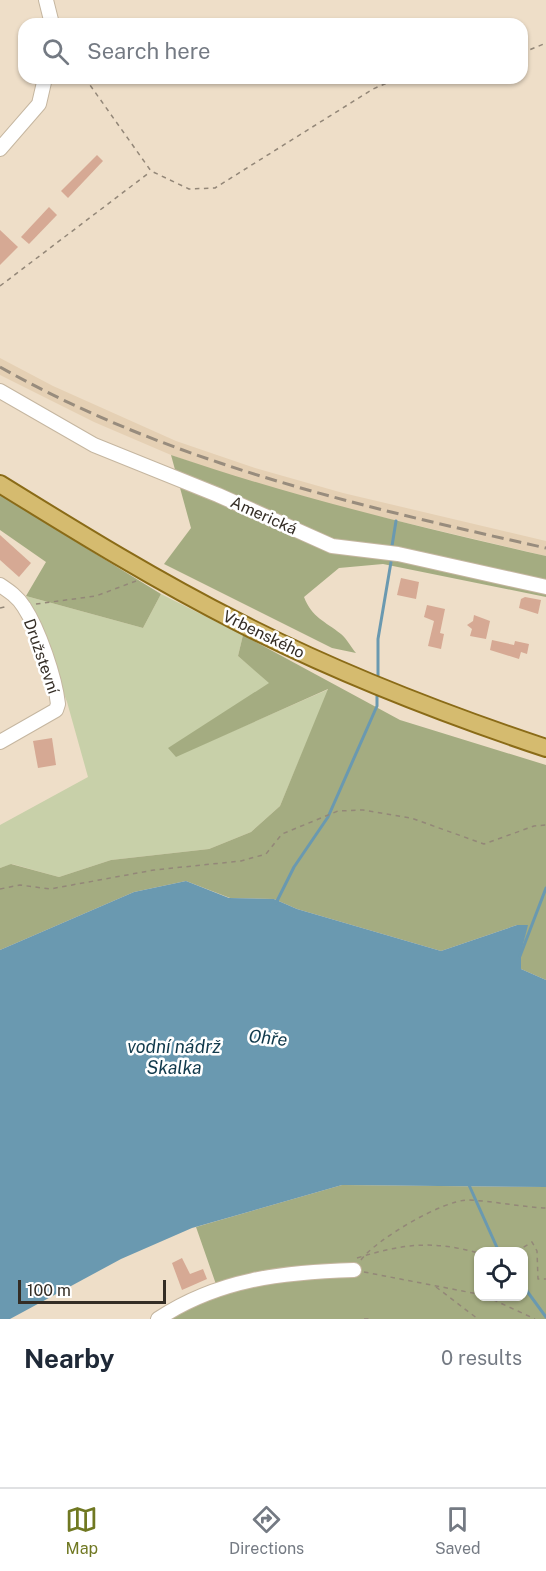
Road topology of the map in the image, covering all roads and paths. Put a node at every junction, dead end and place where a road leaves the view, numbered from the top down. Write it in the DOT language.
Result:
graph roads {
  1 [pos="46,0"];
  2 [pos="50,18"];
  3 [pos="546,43"];
  4 [pos="528,50"];
  5 [pos="44,84"];
  6 [pos="89,84"];
  7 [pos="384,84"];
  8 [pos="0,149"];
  9 [pos="151,171"];
  10 [pos="0,286"];
  11 [pos="0,391"];
  12 [pos="0,484"];
  13 [pos="150,575"];
  14 [pos="0,585"];
  15 [pos="546,587"];
  16 [pos="24,606"];
  17 [pos="0,742"];
  18 [pos="546,748"];
  19 [pos="546,825"];
  20 [pos="0,889"];
  21 [pos="546,1208"];
  22 [pos="523,1247"];
  23 [pos="474,1252"];
  24 [pos="364,1256"];
  25 [pos="355,1264"];
  26 [pos="546,1279"];
  27 [pos="435,1286"];
  28 [pos="474,1293"];
  29 [pos="496,1301"];
  30 [pos="158,1319"];
  31 [pos="364,1319"];
  32 [pos="369,1319"];
  33 [pos="478,1319"];
  34 [pos="535,1319"];
  1 -- 2 [label="street"];
  3 -- 4 [label="path"];
  5 -- 8 [label="street"];
  6 -- 9 [label="path"];
  7 -- 9 [label="path"];
  9 -- 10 [label="path"];
  11 -- 15 [label="street, Americká"];
  12 -- 13 [label="main road, Vrbenského"];
  13 -- 16 [label="path"];
  13 -- 18 [label="main road, Vrbenského"];
  14 -- 16 [label="street, Družstevní"];
  16 -- 17 [label="street, Družstevní"];
  19 -- 20 [label="path"];
  21 -- 24 [label="path"];
  22 -- 26 [label="path"];
  23 -- 24 [label="path"];
  24 -- 25 [label="path"];
  24 -- 25 [label="path"];
  25 -- 27 [label="path"];
  25 -- 30 [label="street"];
  27 -- 28 [label="path"];
  27 -- 33 [label="path"];
  29 -- 34 [label="path"];
  31 -- 32 [label="path"];
}
